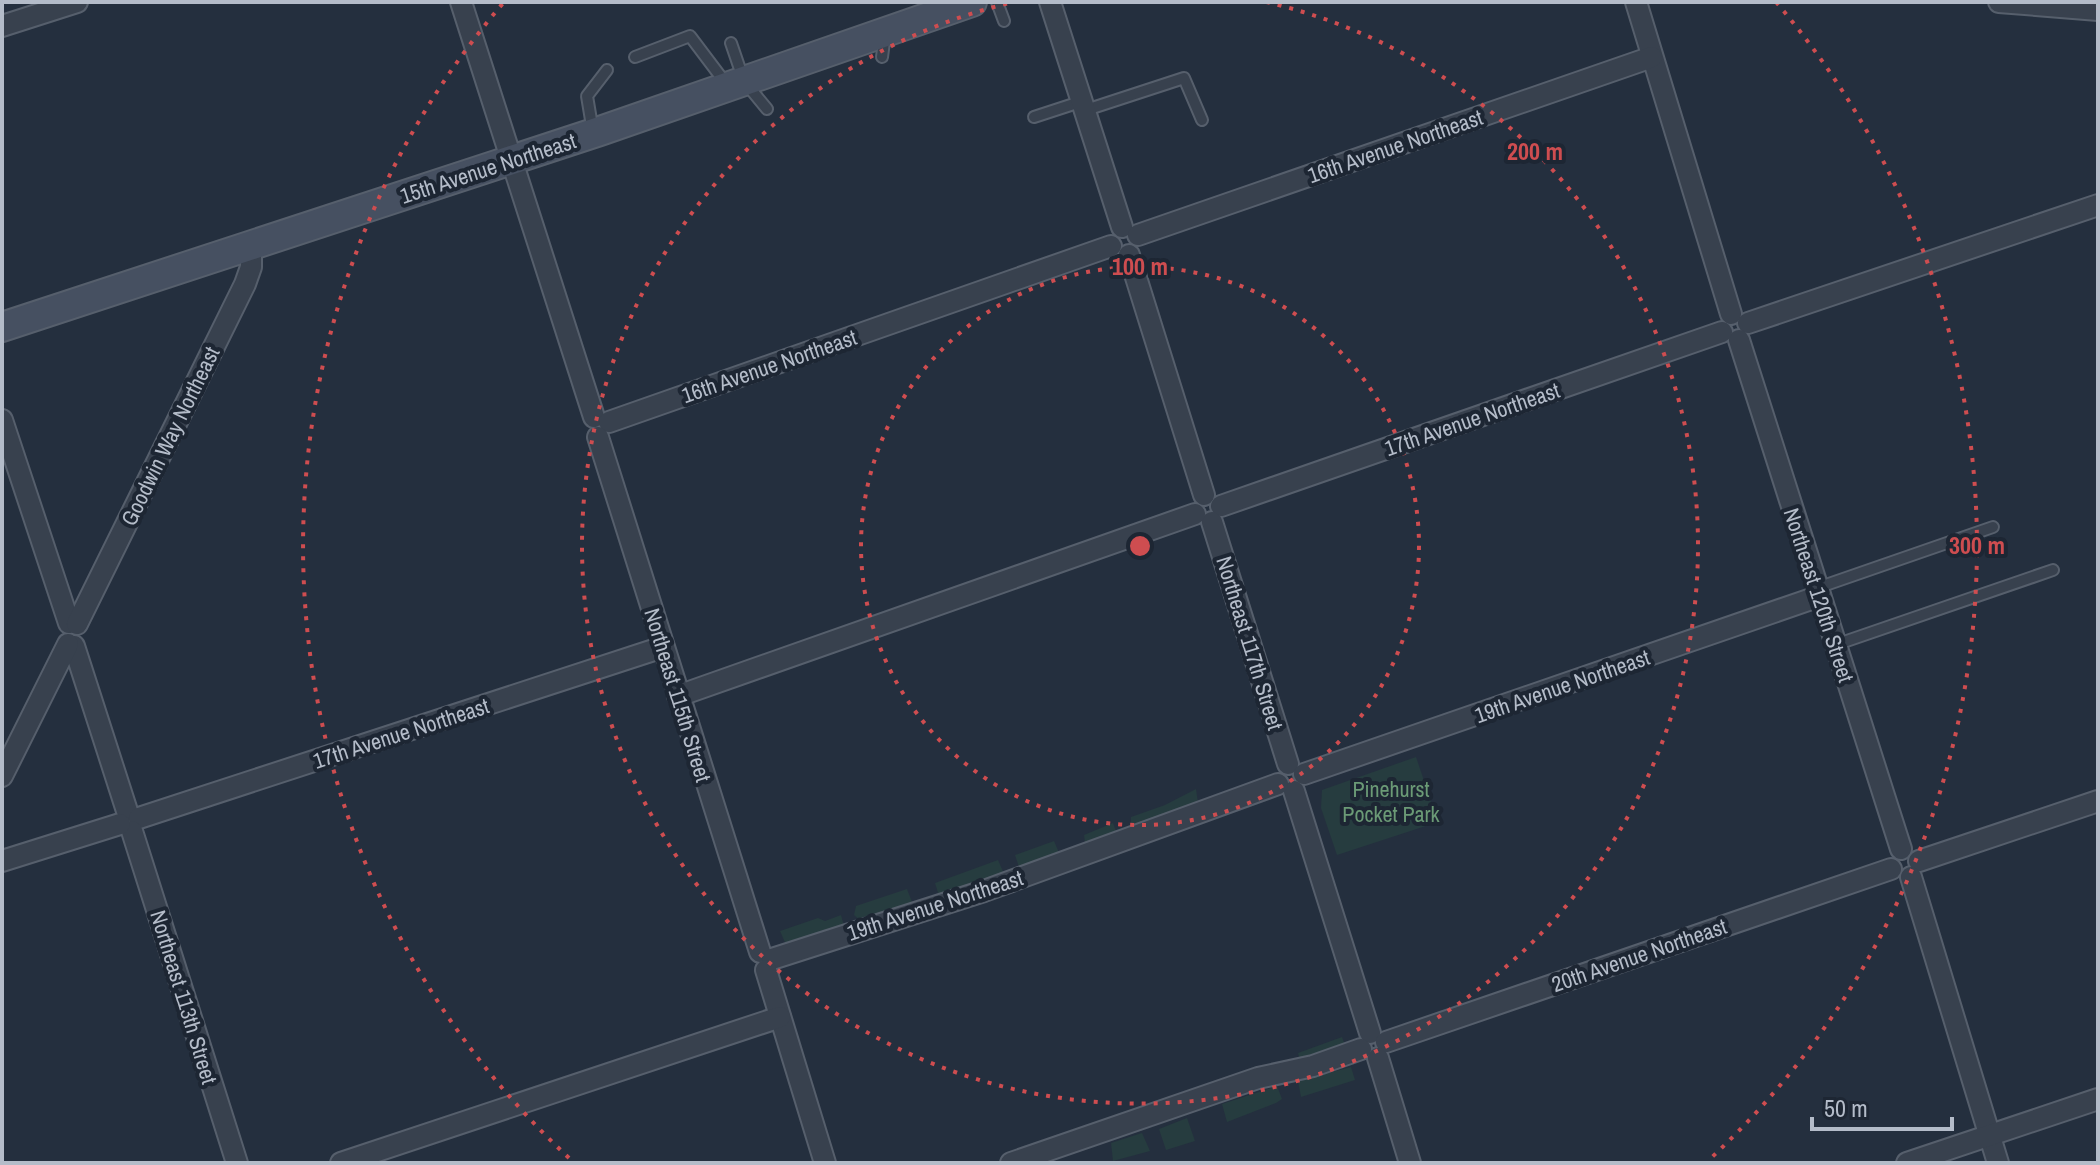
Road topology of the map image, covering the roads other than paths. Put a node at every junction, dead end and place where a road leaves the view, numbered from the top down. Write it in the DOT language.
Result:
graph roads {
  1 [pos="77,2"];
  2 [pos="461,2"];
  3 [pos="972,2"];
  4 [pos="997,2"];
  5 [pos="1050,2"];
  6 [pos="1636,2"];
  7 [pos="1999,2"];
  8 [pos="2098,10"];
  9 [pos="1004,21"];
  10 [pos="2,26"];
  11 [pos="731,43"];
  12 [pos="635,57"];
  13 [pos="1652,57"];
  14 [pos="607,70"];
  15 [pos="736,84"];
  16 [pos="1085,105"];
  17 [pos="767,109"];
  18 [pos="1034,117"];
  19 [pos="1202,120"];
  20 [pos="594,133"];
  21 [pos="511,160"];
  22 [pos="2098,205"];
  23 [pos="1130,231"];
  24 [pos="251,246"];
  25 [pos="1120,251"];
  26 [pos="2,327"];
  27 [pos="1735,327"];
  28 [pos="2,420"];
  29 [pos="600,425"];
  30 [pos="1208,509"];
  31 [pos="1993,527"];
  32 [pos="2053,570"];
  33 [pos="1818,592"];
  34 [pos="73,623"];
  35 [pos="71,645"];
  36 [pos="1835,645"];
  37 [pos="663,647"];
  38 [pos="678,696"];
  39 [pos="2,776"];
  40 [pos="1291,778"];
  41 [pos="2098,801"];
  42 [pos="130,821"];
  43 [pos="1901,849"];
  44 [pos="2,861"];
  45 [pos="1891,869"];
  46 [pos="1915,869"];
  47 [pos="766,960"];
  48 [pos="780,1017"];
  49 [pos="1374,1045"];
  50 [pos="2098,1099"];
  51 [pos="1989,1136"];
  52 [pos="237,1163"];
  53 [pos="341,1163"];
  54 [pos="825,1163"];
  55 [pos="1011,1163"];
  56 [pos="1410,1163"];
  57 [pos="1907,1163"];
  58 [pos="1998,1163"];
  1 -- 10 [label="street"];
  2 -- 21 [label="street, Northeast 115th Street"];
  3 -- 15 [label="street, 15th Avenue Northeast"];
  4 -- 9 [label="lane"];
  5 -- 16 [label="street"];
  6 -- 13 [label="street, Northeast 120th Street"];
  7 -- 8 [label="street"];
  11 -- 15 [label="lane"];
  12 -- 15 [label="lane"];
  13 -- 23 [label="street, 16th Avenue Northeast"];
  13 -- 27 [label="street, Northeast 120th Street"];
  14 -- 20 [label="lane"];
  15 -- 17 [label="lane"];
  15 -- 20 [label="street, 15th Avenue Northeast"];
  16 -- 18 [label="lane"];
  16 -- 19 [label="lane"];
  16 -- 23 [label="street"];
  20 -- 21 [label="street, 15th Avenue Northeast"];
  21 -- 24 [label="street, 15th Avenue Northeast"];
  21 -- 29 [label="street, Northeast 115th Street"];
  22 -- 27 [label="street, 17th Avenue Northeast"];
  23 -- 25 [label="street"];
  24 -- 26 [label="street, 15th Avenue Northeast"];
  24 -- 34 [label="street, Goodwin Way Northeast"];
  25 -- 29 [label="street, 16th Avenue Northeast"];
  25 -- 30 [label="street, Northeast 117th Street"];
  27 -- 30 [label="street, 17th Avenue Northeast"];
  27 -- 33 [label="street, Northeast 120th Street"];
  28 -- 34 [label="street"];
  29 -- 37 [label="street, Northeast 115th Street"];
  30 -- 38 [label="street, 17th Avenue Northeast"];
  30 -- 40 [label="street, Northeast 117th Street"];
  31 -- 33 [label="lane"];
  32 -- 36 [label="lane"];
  33 -- 36 [label="street, Northeast 120th Street"];
  33 -- 40 [label="street, 19th Avenue Northeast"];
  34 -- 35 [label="street"];
  35 -- 39 [label="street"];
  35 -- 42 [label="street, Northeast 113th Street"];
  36 -- 43 [label="street, Northeast 120th Street"];
  37 -- 38 [label="street, Northeast 115th Street"];
  37 -- 42 [label="street, 17th Avenue Northeast"];
  38 -- 47 [label="street, Northeast 115th Street"];
  40 -- 47 [label="street, 19th Avenue Northeast"];
  40 -- 49 [label="street, Northeast 117th Street"];
  41 -- 46 [label="street"];
  42 -- 44 [label="street, 17th Avenue Northeast"];
  42 -- 52 [label="street, Northeast 113th Street"];
  43 -- 45 [label="street"];
  43 -- 46 [label="street"];
  45 -- 46 [label="street"];
  45 -- 49 [label="street, 20th Avenue Northeast"];
  46 -- 51 [label="street"];
  47 -- 48 [label="street, Northeast 115th Street"];
  48 -- 53 [label="street"];
  48 -- 54 [label="street, Northeast 115th Street"];
  49 -- 55 [label="street, 20th Avenue Northeast"];
  49 -- 56 [label="street, Northeast 117th Street"];
  50 -- 51 [label="street"];
  51 -- 57 [label="street"];
  51 -- 58 [label="street"];
}
